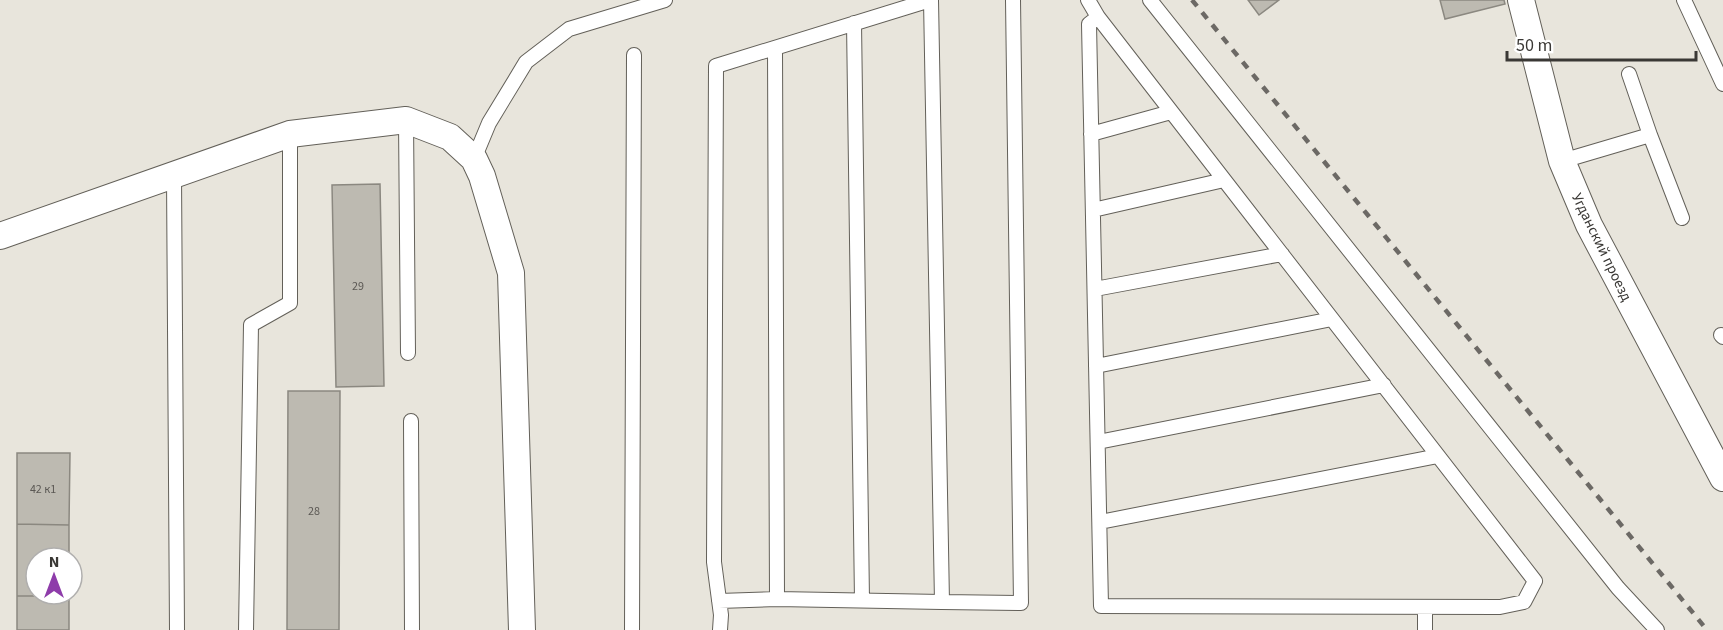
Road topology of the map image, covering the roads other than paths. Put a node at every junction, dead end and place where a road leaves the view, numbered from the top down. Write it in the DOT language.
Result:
graph roads {
  1 [pos="665,0"];
  2 [pos="931,0"];
  3 [pos="1013,0"];
  4 [pos="1088,0"];
  5 [pos="1150,0"];
  6 [pos="1521,0"];
  7 [pos="1684,0"];
  8 [pos="1098,17"];
  9 [pos="854,24"];
  10 [pos="775,48"];
  11 [pos="634,55"];
  12 [pos="1629,74"];
  13 [pos="1723,84"];
  14 [pos="1171,111"];
  15 [pos="406,120"];
  16 [pos="290,134"];
  17 [pos="1091,134"];
  18 [pos="1650,135"];
  19 [pos="474,159"];
  20 [pos="1562,161"];
  21 [pos="174,176"];
  22 [pos="1224,180"];
  23 [pos="1093,210"];
  24 [pos="1682,218"];
  25 [pos="0,236"];
  26 [pos="1282,254"];
  27 [pos="1095,289"];
  28 [pos="1332,319"];
  29 [pos="408,352"];
  30 [pos="1096,366"];
  31 [pos="1384,385"];
  32 [pos="411,421"];
  33 [pos="1098,442"];
  34 [pos="1438,456"];
  35 [pos="1723,478"];
  36 [pos="1100,522"];
  37 [pos="777,599"];
  38 [pos="862,600"];
  39 [pos="719,601"];
  40 [pos="942,602"];
  41 [pos="1425,607"];
  42 [pos="524,624"];
  43 [pos="177,630"];
  44 [pos="246,630"];
  45 [pos="412,630"];
  46 [pos="632,630"];
  47 [pos="720,630"];
  48 [pos="1425,630"];
  49 [pos="1657,630"];
  1 -- 19 [label="lane"];
  2 -- 9 [label="lane"];
  2 -- 40 [label="lane"];
  3 -- 40 [label="lane"];
  4 -- 8 [label="lane"];
  5 -- 49 [label="lane"];
  6 -- 20 [label="street, Угданский проезд"];
  7 -- 13 [label="lane"];
  8 -- 14 [label="lane"];
  8 -- 17 [label="lane"];
  9 -- 10 [label="lane"];
  9 -- 38 [label="lane"];
  10 -- 37 [label="lane"];
  10 -- 39 [label="lane"];
  11 -- 46 [label="lane"];
  12 -- 18 [label="lane"];
  14 -- 17 [label="lane"];
  14 -- 22 [label="lane"];
  15 -- 16 [label="street"];
  15 -- 19 [label="street"];
  15 -- 29 [label="lane"];
  16 -- 21 [label="street"];
  16 -- 44 [label="lane"];
  17 -- 23 [label="lane"];
  18 -- 20 [label="lane"];
  18 -- 24 [label="lane"];
  19 -- 42 [label="street"];
  20 -- 35 [label="street, Угданский проезд"];
  21 -- 25 [label="street"];
  21 -- 43 [label="lane"];
  22 -- 23 [label="lane"];
  22 -- 26 [label="lane"];
  23 -- 27 [label="lane"];
  26 -- 27 [label="lane"];
  26 -- 28 [label="lane"];
  27 -- 30 [label="lane"];
  28 -- 30 [label="lane"];
  28 -- 31 [label="lane"];
  30 -- 33 [label="lane"];
  31 -- 33 [label="lane"];
  31 -- 34 [label="lane"];
  32 -- 45 [label="lane"];
  33 -- 36 [label="lane"];
  34 -- 36 [label="lane"];
  34 -- 41 [label="lane"];
  36 -- 41 [label="lane"];
  37 -- 38 [label="lane"];
  37 -- 39 [label="lane"];
  38 -- 40 [label="lane"];
  39 -- 47 [label="lane"];
  41 -- 48 [label="lane"];
}
